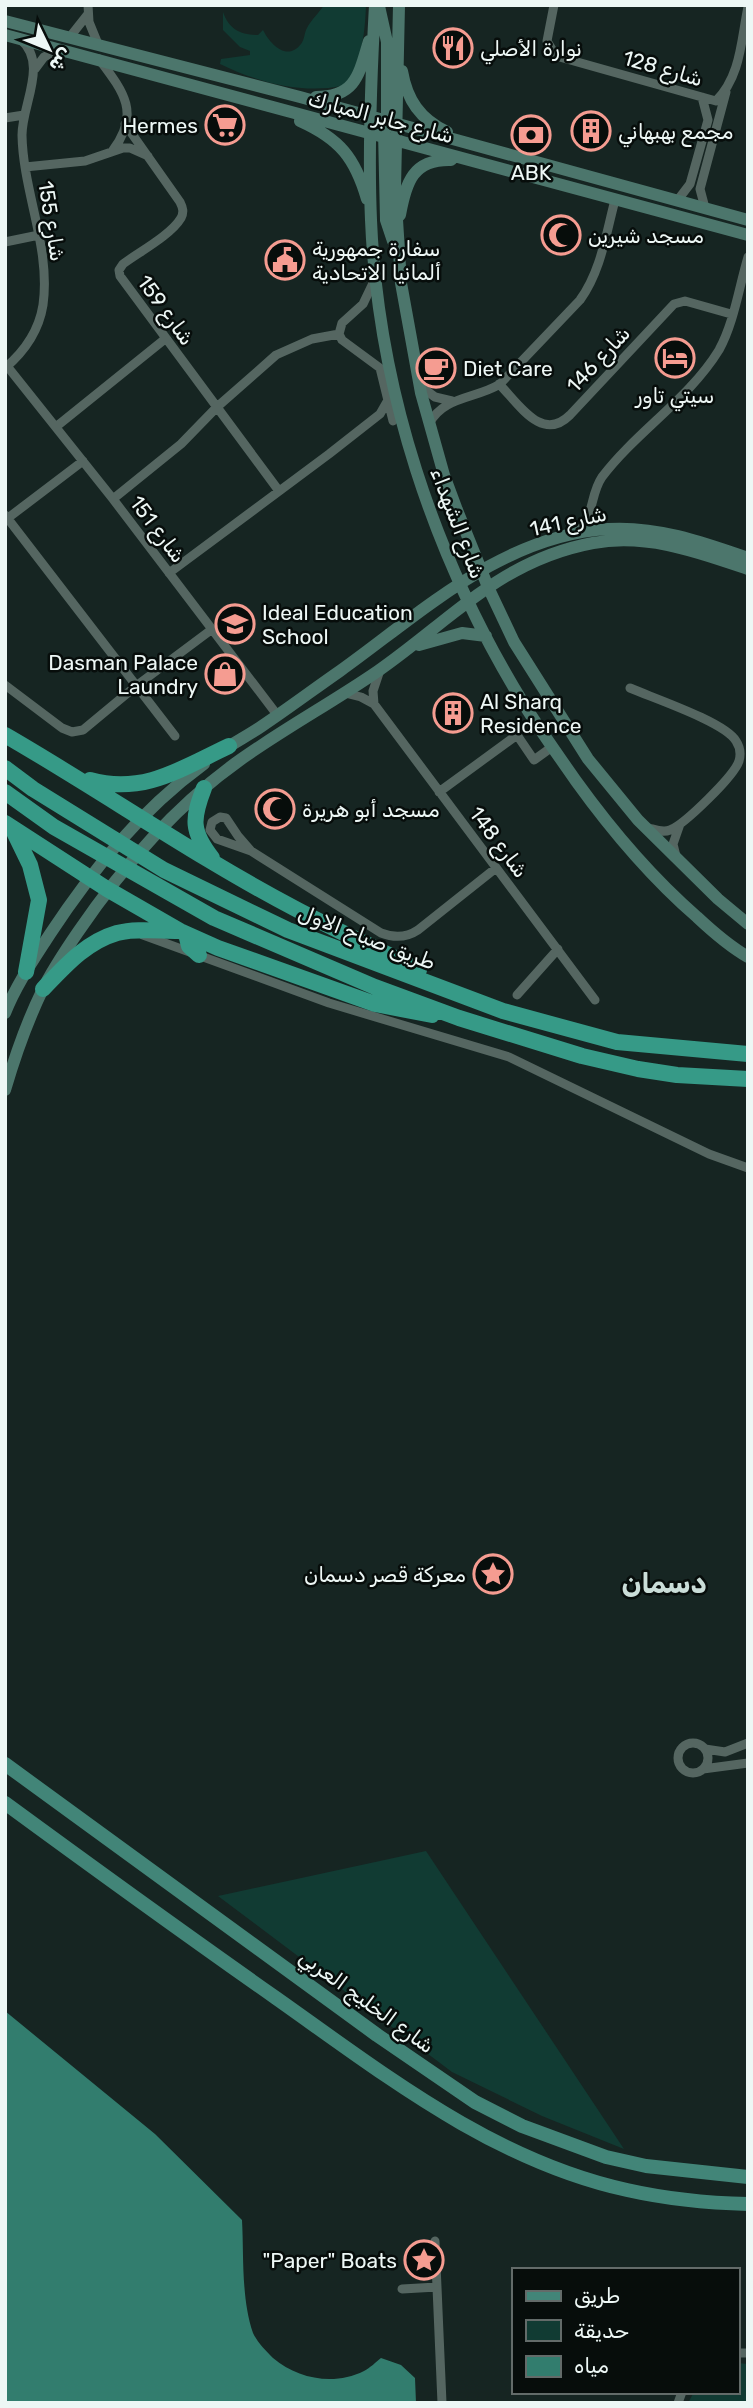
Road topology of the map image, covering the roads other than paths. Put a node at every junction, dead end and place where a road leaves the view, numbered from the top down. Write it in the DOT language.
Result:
graph roads {
  1 [pos="377,5"];
  2 [pos="399,5"];
  3 [pos="554,5"];
  4 [pos="748,7"];
  5 [pos="88,10"];
  6 [pos="5,21"];
  7 [pos="374,24"];
  8 [pos="12,36"];
  9 [pos="69,38"];
  10 [pos="398,38"];
  11 [pos="98,44"];
  12 [pos="60,49"];
  13 [pos="99,60"];
  14 [pos="34,70"];
  15 [pos="726,92"];
  16 [pos="300,97"];
  17 [pos="702,97"];
  18 [pos="262,104"];
  19 [pos="24,115"];
  20 [pos="372,117"];
  21 [pos="5,118"];
  22 [pos="391,122"];
  23 [pos="125,124"];
  24 [pos="384,138"];
  25 [pos="486,148"];
  26 [pos="113,150"];
  27 [pos="150,157"];
  28 [pos="476,162"];
  29 [pos="25,167"];
  30 [pos="615,200"];
  31 [pos="677,201"];
  32 [pos="705,208"];
  33 [pos="371,219"];
  34 [pos="748,220"];
  35 [pos="38,235"];
  36 [pos="748,236"];
  37 [pos="5,242"];
  38 [pos="397,246"];
  39 [pos="748,257"];
  40 [pos="376,276"];
  41 [pos="738,290"];
  42 [pos="748,293"];
  43 [pos="731,314"];
  44 [pos="339,334"];
  45 [pos="165,339"];
  46 [pos="6,367"];
  47 [pos="499,384"];
  48 [pos="420,386"];
  49 [pos="388,400"];
  50 [pos="454,401"];
  51 [pos="217,407"];
  52 [pos="380,414"];
  53 [pos="393,421"];
  54 [pos="429,424"];
  55 [pos="57,426"];
  56 [pos="405,432"];
  57 [pos="83,461"];
  58 [pos="444,475"];
  59 [pos="420,479"];
  60 [pos="279,491"];
  61 [pos="113,499"];
  62 [pos="591,512"];
  63 [pos="6,517"];
  64 [pos="611,529"];
  65 [pos="573,535"];
  66 [pos="748,558"];
  67 [pos="748,569"];
  68 [pos="480,570"];
  69 [pos="169,573"];
  70 [pos="461,584"];
  71 [pos="488,587"];
  72 [pos="468,601"];
  73 [pos="211,630"];
  74 [pos="486,636"];
  75 [pos="408,648"];
  76 [pos="380,670"];
  77 [pos="5,685"];
  78 [pos="136,686"];
  79 [pos="630,688"];
  80 [pos="345,693"];
  81 [pos="374,704"];
  82 [pos="278,716"];
  83 [pos="5,735"];
  84 [pos="175,736"];
  85 [pos="229,746"];
  86 [pos="552,747"];
  87 [pos="742,753"];
  88 [pos="748,766"];
  89 [pos="5,768"];
  90 [pos="77,776"];
  91 [pos="204,788"];
  92 [pos="5,792"];
  93 [pos="439,792"];
  94 [pos="638,820"];
  95 [pos="136,823"];
  96 [pos="680,824"];
  97 [pos="8,825"];
  98 [pos="154,836"];
  99 [pos="251,851"];
  100 [pos="677,858"];
  101 [pos="215,862"];
  102 [pos="496,868"];
  103 [pos="93,872"];
  104 [pos="112,883"];
  105 [pos="748,924"];
  106 [pos="131,931"];
  107 [pos="183,932"];
  108 [pos="558,949"];
  109 [pos="199,955"];
  110 [pos="748,957"];
  111 [pos="26,972"];
  112 [pos="43,989"];
  113 [pos="517,995"];
  114 [pos="595,1000"];
  115 [pos="503,1011"];
  116 [pos="5,1013"];
  117 [pos="459,1018"];
  118 [pos="748,1054"];
  119 [pos="748,1079"];
  120 [pos="5,1090"];
  121 [pos="748,1168"];
  122 [pos="748,1743"];
  123 [pos="705,1749"];
  124 [pos="748,1763"];
  125 [pos="5,1764"];
  126 [pos="703,1769"];
  127 [pos="5,1803"];
  128 [pos="377,2035"];
  129 [pos="360,2057"];
  130 [pos="748,2177"];
  131 [pos="748,2204"];
  132 [pos="435,2241"];
  133 [pos="437,2287"];
  134 [pos="402,2288"];
  135 [pos="442,2403"];
  1 -- 7 [label="main road"];
  1 -- 22 [label="main road"];
  2 -- 10 [label="main road"];
  3 -- 17 [label="street, شارع 128"];
  4 -- 15 [label="street, شارع 128"];
  5 -- 9 [label="street"];
  5 -- 11 [label="street"];
  6 -- 9 [label="main road, شارع جابر المبارك"];
  7 -- 16 [label="main road"];
  7 -- 20 [label="main road"];
  8 -- 12 [label="main road, شارع جابر المبارك"];
  8 -- 14 [label="street"];
  9 -- 11 [label="main road, شارع جابر المبارك"];
  10 -- 22 [label="main road"];
  10 -- 25 [label="main road"];
  11 -- 16 [label="main road, شارع جابر المبارك"];
  12 -- 13 [label="main road, شارع جابر المبارك"];
  12 -- 14 [label="street"];
  13 -- 18 [label="main road, شارع جابر المبارك"];
  13 -- 23 [label="street"];
  14 -- 19 [label="street, شارع 155"];
  15 -- 17 [label="street, شارع 128"];
  15 -- 32 [label="street"];
  16 -- 20 [label="main road, شارع جابر المبارك"];
  17 -- 31 [label="street"];
  18 -- 24 [label="main road, شارع جابر المبارك"];
  18 -- 33 [label="main road"];
  19 -- 21 [label="street"];
  19 -- 29 [label="street, شارع 155"];
  20 -- 22 [label="main road, شارع جابر المبارك"];
  20 -- 24 [label="main road"];
  22 -- 24 [label="main road"];
  22 -- 25 [label="main road, شارع جابر المبارك"];
  23 -- 26 [label="street"];
  23 -- 27 [label="street, شارع 159"];
  24 -- 28 [label="main road, شارع جابر المبارك"];
  24 -- 33 [label="main road, شارع الشهداء"];
  24 -- 38 [label="main road, شارع الشهداء"];
  25 -- 31 [label="main road, شارع جابر المبارك"];
  26 -- 27 [label="street"];
  26 -- 29 [label="street"];
  27 -- 45 [label="street, شارع 159"];
  28 -- 30 [label="main road, شارع جابر المبارك"];
  28 -- 38 [label="main road"];
  29 -- 35 [label="street, شارع 155"];
  30 -- 36 [label="main road, شارع جابر المبارك"];
  30 -- 47 [label="street"];
  31 -- 32 [label="main road, شارع جابر المبارك"];
  32 -- 34 [label="main road, شارع جابر المبارك"];
  33 -- 40 [label="main road, شارع الشهداء"];
  35 -- 37 [label="street"];
  35 -- 46 [label="street, شارع 155"];
  38 -- 48 [label="main road, شارع الشهداء"];
  39 -- 41 [label="street"];
  40 -- 44 [label="street"];
  40 -- 56 [label="main road, شارع الشهداء"];
  41 -- 42 [label="street"];
  41 -- 43 [label="street"];
  43 -- 47 [label="street, شارع 146"];
  43 -- 62 [label="street"];
  44 -- 49 [label="street"];
  44 -- 51 [label="street"];
  45 -- 51 [label="street, شارع 159"];
  45 -- 55 [label="street"];
  46 -- 55 [label="street, شارع 151"];
  47 -- 50 [label="street"];
  48 -- 50 [label="street"];
  48 -- 54 [label="main road, شارع الشهداء"];
  49 -- 52 [label="street"];
  49 -- 53 [label="street"];
  50 -- 54 [label="street"];
  51 -- 60 [label="street, شارع 159"];
  51 -- 61 [label="street"];
  52 -- 53 [label="street"];
  52 -- 60 [label="street"];
  53 -- 56 [label="street"];
  54 -- 58 [label="main road, شارع الشهداء"];
  55 -- 57 [label="street, شارع 151"];
  56 -- 59 [label="main road, شارع الشهداء"];
  57 -- 61 [label="street, شارع 151"];
  57 -- 63 [label="street"];
  58 -- 59 [label="main road"];
  58 -- 68 [label="main road, شارع الشهداء"];
  59 -- 70 [label="main road, شارع الشهداء"];
  60 -- 69 [label="street"];
  61 -- 69 [label="street, شارع 151"];
  62 -- 64 [label="street"];
  62 -- 65 [label="street"];
  63 -- 78 [label="street"];
  64 -- 65 [label="main road, شارع 141"];
  64 -- 66 [label="main road, شارع 141"];
  65 -- 68 [label="main road, شارع 141"];
  67 -- 71 [label="main road, شارع 141"];
  68 -- 70 [label="main road, شارع 141"];
  68 -- 71 [label="main road, شارع الشهداء"];
  69 -- 73 [label="street, شارع 151"];
  70 -- 72 [label="main road, شارع الشهداء"];
  70 -- 82 [label="main road, شارع 141"];
  71 -- 72 [label="main road, شارع 141"];
  71 -- 94 [label="main road, شارع الشهداء"];
  72 -- 74 [label="main road, شارع الشهداء"];
  72 -- 75 [label="main road, شارع 141"];
  73 -- 78 [label="street"];
  73 -- 82 [label="street, شارع 151"];
  74 -- 75 [label="main road"];
  74 -- 86 [label="main road, شارع الشهداء"];
  75 -- 76 [label="main road, شارع 141"];
  76 -- 80 [label="main road, شارع 141"];
  76 -- 81 [label="street"];
  77 -- 78 [label="street"];
  78 -- 84 [label="street"];
  79 -- 87 [label="street"];
  80 -- 81 [label="street"];
  80 -- 91 [label="main road, شارع 141"];
  81 -- 93 [label="street, شارع 148"];
  82 -- 85 [label="main road, شارع 141"];
  83 -- 90 [label="highway"];
  85 -- 90 [label="highway"];
  85 -- 95 [label="main road, شارع 141"];
  86 -- 93 [label="street"];
  86 -- 110 [label="main road, شارع الشهداء"];
  87 -- 88 [label="street"];
  87 -- 96 [label="street"];
  89 -- 115 [label="highway, طريق صباح الاول"];
  90 -- 95 [label="highway"];
  91 -- 98 [label="main road, شارع 141"];
  91 -- 101 [label="highway"];
  92 -- 117 [label="highway, طريق صباح الاول"];
  93 -- 102 [label="street, شارع 148"];
  94 -- 96 [label="street"];
  94 -- 100 [label="main road, شارع الشهداء"];
  95 -- 98 [label="highway"];
  95 -- 103 [label="main road, شارع 141"];
  96 -- 100 [label="street"];
  97 -- 103 [label="highway"];
  97 -- 111 [label="highway"];
  98 -- 101 [label="highway"];
  98 -- 104 [label="main road, شارع 141"];
  99 -- 99 [label="street"];
  99 -- 102 [label="street"];
  100 -- 105 [label="main road, شارع الشهداء"];
  101 -- 115 [label="highway"];
  102 -- 108 [label="street, شارع 148"];
  103 -- 104 [label="highway"];
  103 -- 111 [label="main road, شارع 141"];
  104 -- 107 [label="highway"];
  104 -- 112 [label="main road, شارع 141"];
  106 -- 107 [label="highway"];
  106 -- 109 [label="street"];
  106 -- 112 [label="highway"];
  107 -- 109 [label="highway"];
  107 -- 117 [label="highway"];
  108 -- 113 [label="street"];
  108 -- 114 [label="street, شارع 148"];
  109 -- 121 [label="street"];
  111 -- 116 [label="main road, شارع 141"];
  112 -- 120 [label="main road, شارع 141"];
  115 -- 118 [label="highway, طريق صباح الاول"];
  117 -- 119 [label="highway, طريق صباح الاول"];
  122 -- 123 [label="street"];
  123 -- 126 [label="street"];
  123 -- 126 [label="street"];
  124 -- 126 [label="street"];
  125 -- 128 [label="main road, شارع الخليج العربي"];
  127 -- 129 [label="main road"];
  128 -- 129 [label="main road"];
  128 -- 130 [label="main road, شارع الخليج العربي"];
  129 -- 131 [label="main road"];
  132 -- 133 [label="street"];
  133 -- 134 [label="street"];
  133 -- 135 [label="street"];
}
